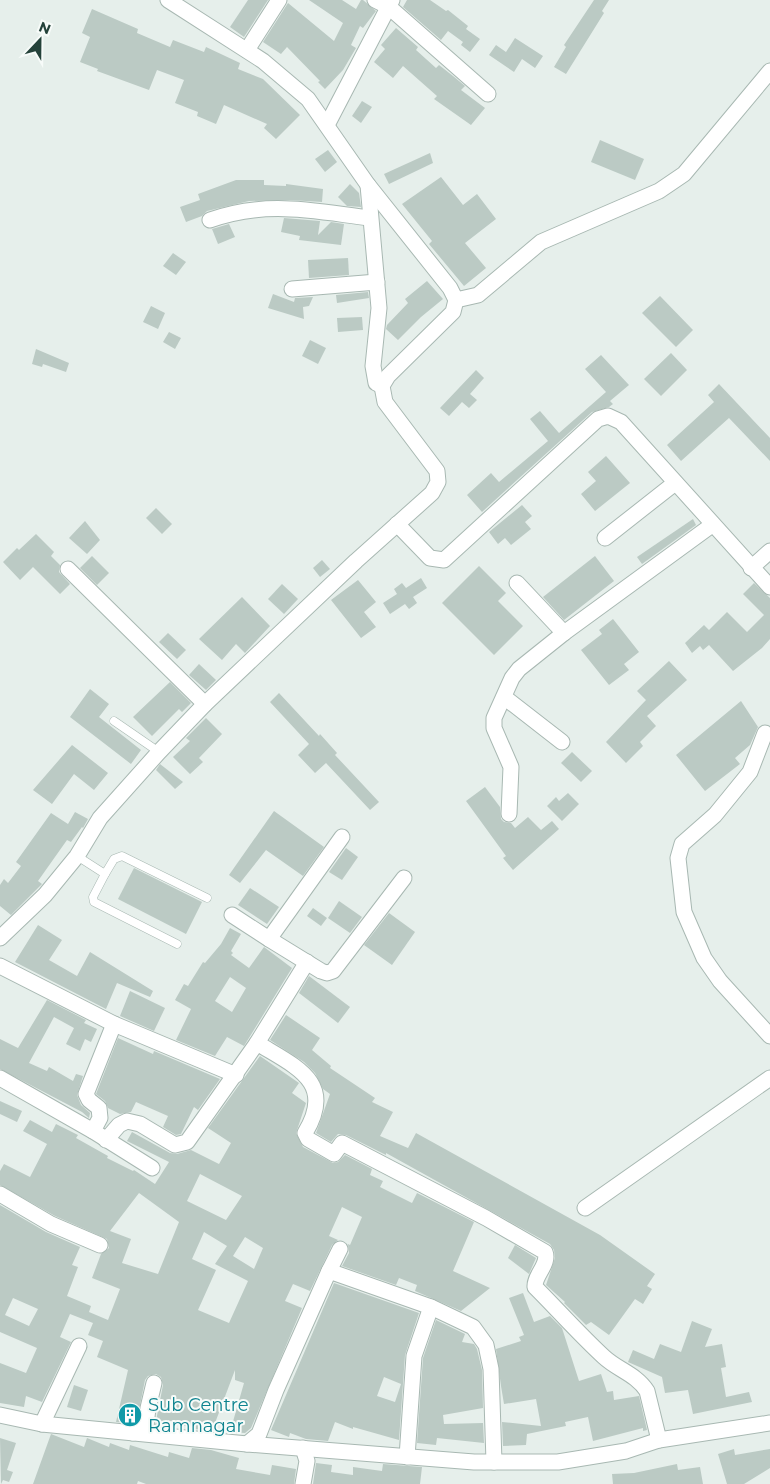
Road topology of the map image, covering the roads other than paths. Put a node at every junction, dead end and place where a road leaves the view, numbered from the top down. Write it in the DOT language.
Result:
graph roads {
  1 [pos="168,0"];
  2 [pos="279,0"];
  3 [pos="375,0"];
  4 [pos="391,4"];
  5 [pos="247,50"];
  6 [pos="770,71"];
  7 [pos="488,94"];
  8 [pos="327,125"];
  9 [pos="368,185"];
  10 [pos="370,218"];
  11 [pos="210,220"];
  12 [pos="377,282"];
  13 [pos="292,289"];
  14 [pos="456,300"];
  15 [pos="382,386"];
  16 [pos="675,483"];
  17 [pos="398,524"];
  18 [pos="712,525"];
  19 [pos="605,538"];
  20 [pos="770,551"];
  21 [pos="751,568"];
  22 [pos="68,569"];
  23 [pos="517,583"];
  24 [pos="770,587"];
  25 [pos="564,633"];
  26 [pos="504,697"];
  27 [pos="205,704"];
  28 [pos="114,721"];
  29 [pos="765,733"];
  30 [pos="562,742"];
  31 [pos="159,752"];
  32 [pos="509,814"];
  33 [pos="342,837"];
  34 [pos="77,856"];
  35 [pos="105,874"];
  36 [pos="404,878"];
  37 [pos="207,898"];
  38 [pos="232,915"];
  39 [pos="0,938"];
  40 [pos="269,939"];
  41 [pos="177,944"];
  42 [pos="307,962"];
  43 [pos="0,966"];
  44 [pos="114,1024"];
  45 [pos="770,1036"];
  46 [pos="257,1044"];
  47 [pos="236,1076"];
  48 [pos="0,1078"];
  49 [pos="770,1078"];
  50 [pos="93,1131"];
  51 [pos="106,1140"];
  52 [pos="152,1168"];
  53 [pos="0,1194"];
  54 [pos="585,1208"];
  55 [pos="100,1245"];
  56 [pos="340,1249"];
  57 [pos="329,1271"];
  58 [pos="431,1306"];
  59 [pos="79,1346"];
  60 [pos="154,1383"];
  61 [pos="0,1415"];
  62 [pos="770,1423"];
  63 [pos="42,1424"];
  64 [pos="133,1433"];
  65 [pos="659,1440"];
  66 [pos="247,1444"];
  67 [pos="303,1448"];
  68 [pos="407,1457"];
  69 [pos="494,1462"];
  70 [pos="303,1484"];
  1 -- 5 [label="street"];
  2 -- 5 [label="street"];
  3 -- 4 [label="street"];
  4 -- 7 [label="street"];
  4 -- 8 [label="street"];
  5 -- 8 [label="street"];
  6 -- 14 [label="street"];
  8 -- 9 [label="street"];
  9 -- 10 [label="street"];
  9 -- 14 [label="street"];
  10 -- 11 [label="street"];
  10 -- 12 [label="street"];
  12 -- 13 [label="street"];
  12 -- 15 [label="street"];
  14 -- 15 [label="street"];
  15 -- 17 [label="street"];
  16 -- 17 [label="street"];
  16 -- 18 [label="street"];
  16 -- 19 [label="street"];
  17 -- 27 [label="street"];
  18 -- 21 [label="street"];
  18 -- 25 [label="street"];
  20 -- 21 [label="street"];
  21 -- 24 [label="street"];
  22 -- 27 [label="street"];
  23 -- 25 [label="street"];
  25 -- 26 [label="street"];
  26 -- 30 [label="street"];
  26 -- 32 [label="street"];
  27 -- 31 [label="street"];
  28 -- 31 [label="lane"];
  29 -- 45 [label="street"];
  31 -- 34 [label="street"];
  33 -- 40 [label="street"];
  34 -- 35 [label="lane"];
  34 -- 39 [label="street"];
  35 -- 37 [label="lane"];
  35 -- 41 [label="lane"];
  36 -- 42 [label="street"];
  38 -- 40 [label="street"];
  40 -- 42 [label="street"];
  42 -- 46 [label="street"];
  43 -- 44 [label="street"];
  44 -- 47 [label="street"];
  44 -- 50 [label="street"];
  46 -- 47 [label="street"];
  46 -- 65 [label="street"];
  47 -- 51 [label="street"];
  48 -- 50 [label="street"];
  49 -- 54 [label="street"];
  50 -- 51 [label="street"];
  51 -- 52 [label="street"];
  53 -- 55 [label="street"];
  56 -- 57 [label="street"];
  57 -- 58 [label="street"];
  57 -- 66 [label="street"];
  58 -- 68 [label="street"];
  58 -- 69 [label="street"];
  59 -- 63 [label="street"];
  60 -- 64 [label="street"];
  61 -- 63 [label="street"];
  62 -- 65 [label="street"];
  63 -- 64 [label="street"];
  64 -- 66 [label="street"];
  65 -- 69 [label="street"];
  66 -- 67 [label="street"];
  67 -- 68 [label="street"];
  67 -- 70 [label="street"];
  68 -- 69 [label="street"];
}
